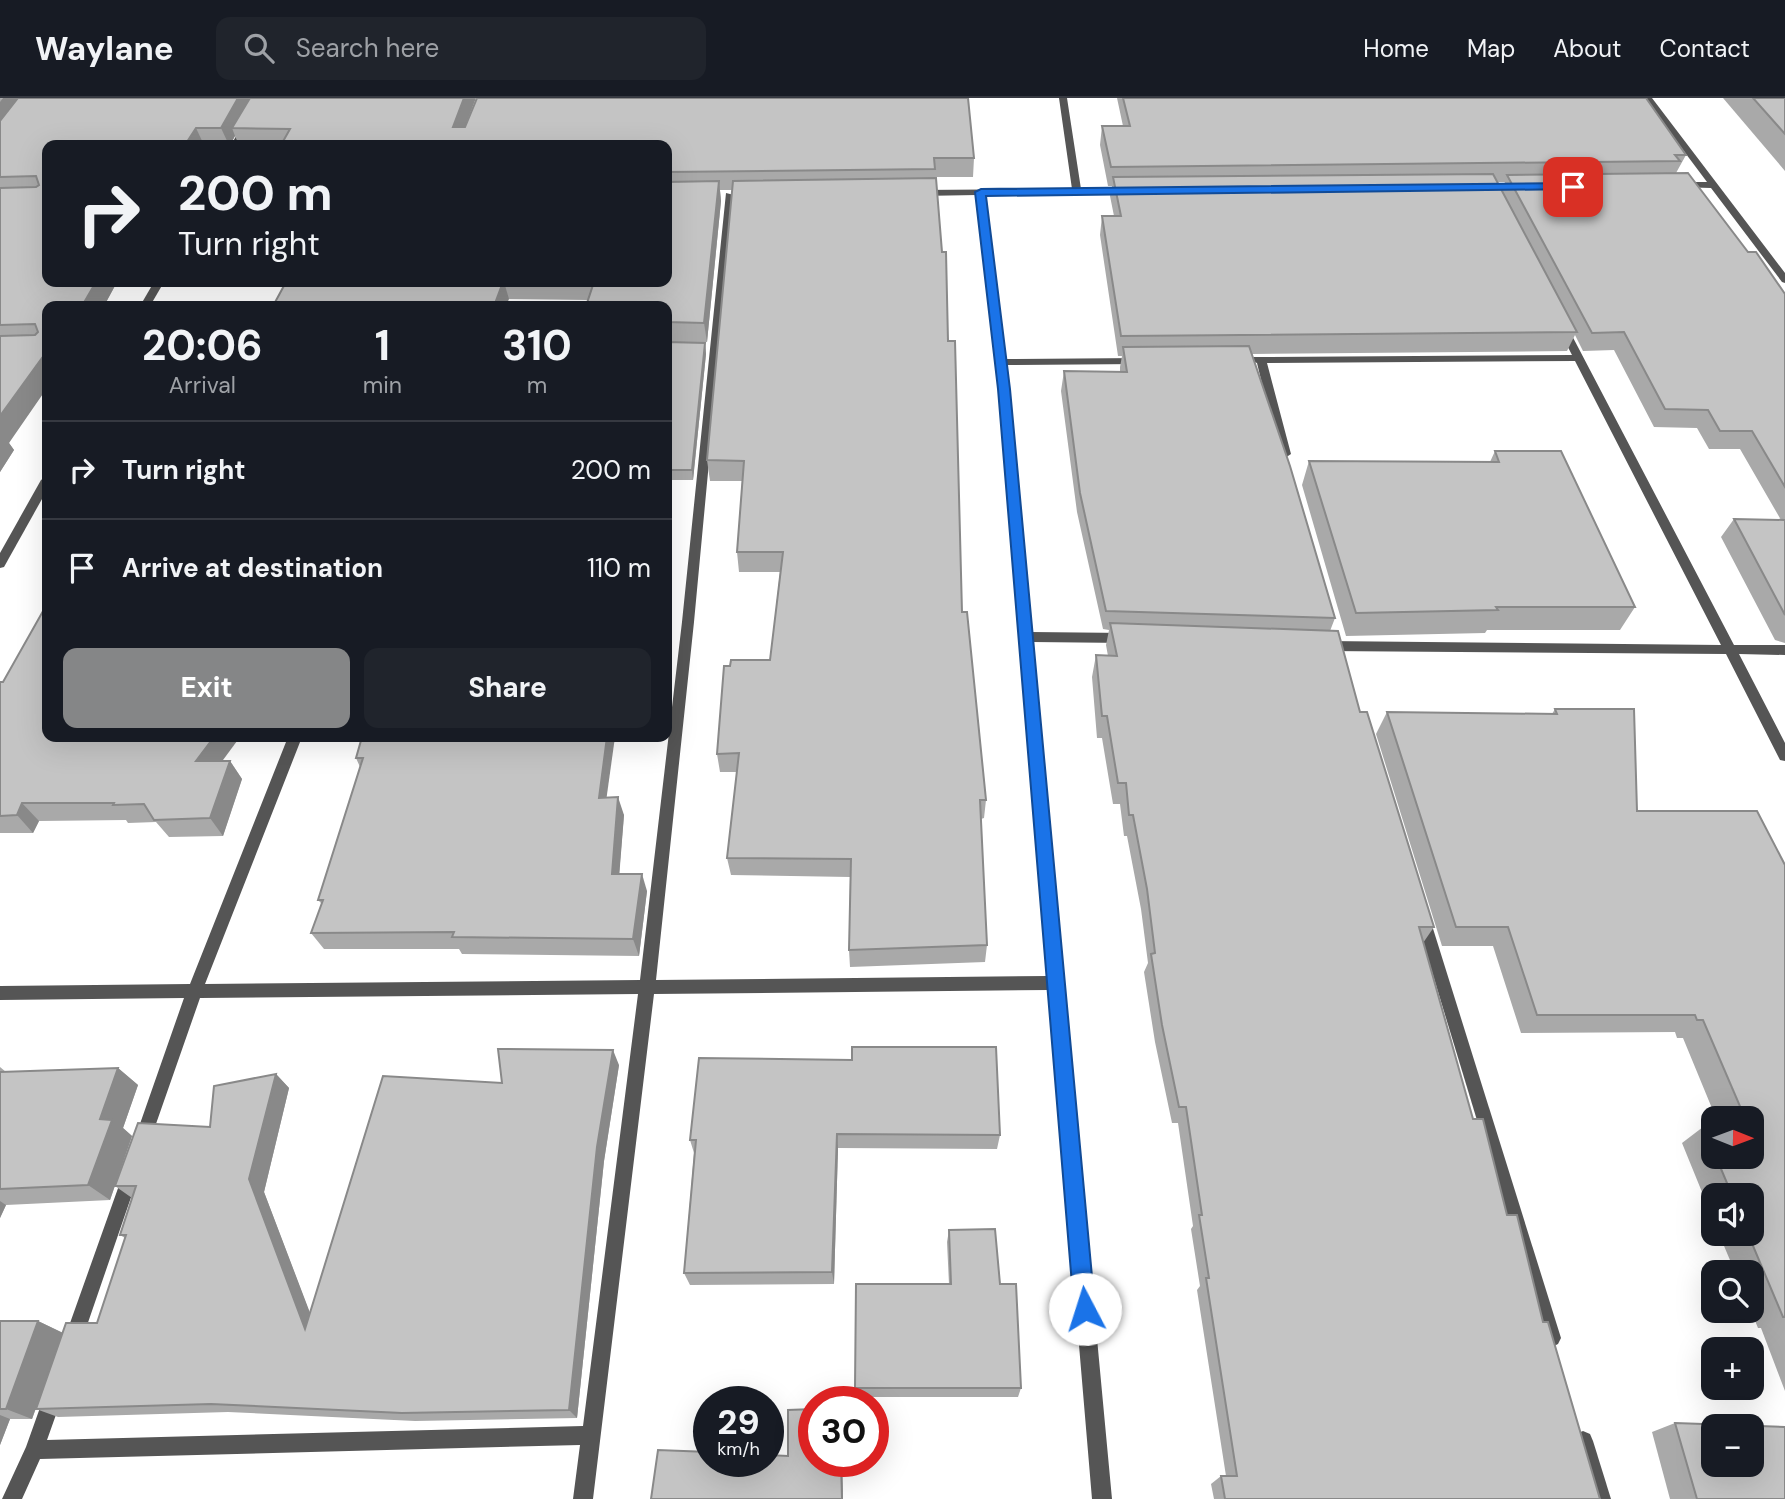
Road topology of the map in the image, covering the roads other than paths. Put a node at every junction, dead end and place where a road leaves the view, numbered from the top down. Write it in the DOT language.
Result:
graph roads {
  1 [pos="262,98"];
  2 [pos="1063,98"];
  3 [pos="1648,98"];
  4 [pos="238,140"];
  5 [pos="1711,185"];
  6 [pos="1670,186"];
  7 [pos="1132,191"];
  8 [pos="981,192"];
  9 [pos="1077,192"];
  10 [pos="911,193"];
  11 [pos="730,195"];
  12 [pos="1785,280"];
  13 [pos="1560,322"];
  14 [pos="1578,358"];
  15 [pos="1152,361"];
  16 [pos="1001,362"];
  17 [pos="1290,472"];
  18 [pos="42,489"];
  19 [pos="0,564"];
  20 [pos="1027,637"];
  21 [pos="1142,638"];
  22 [pos="1312,645"];
  23 [pos="1730,650"];
  24 [pos="1785,650"];
  25 [pos="293,742"];
  26 [pos="1785,756"];
  27 [pos="1417,899"];
  28 [pos="1055,984"];
  29 [pos="647,988"];
  30 [pos="0,993"];
  31 [pos="194,993"];
  32 [pos="1556,1352"];
  33 [pos="66,1359"];
  34 [pos="57,1385"];
  35 [pos="1580,1432"];
  36 [pos="591,1435"];
  37 [pos="34,1450"];
  38 [pos="12,1499"];
  39 [pos="583,1499"];
  40 [pos="1102,1499"];
  41 [pos="1601,1499"];
  1 -- 4 [label="street"];
  2 -- 9 [label="street"];
  3 -- 5 [label="street"];
  5 -- 6 [label="street"];
  5 -- 12 [label="street"];
  7 -- 9 [label="street"];
  8 -- 9 [label="street"];
  8 -- 10 [label="street"];
  8 -- 16 [label="street"];
  11 -- 29 [label="street"];
  13 -- 14 [label="street"];
  14 -- 17 [label="street"];
  14 -- 23 [label="street"];
  15 -- 16 [label="street"];
  16 -- 20 [label="street"];
  18 -- 19 [label="street"];
  20 -- 21 [label="street"];
  20 -- 28 [label="street"];
  22 -- 23 [label="street"];
  23 -- 24 [label="street"];
  23 -- 26 [label="street"];
  25 -- 31 [label="street"];
  27 -- 32 [label="street"];
  28 -- 29 [label="street"];
  28 -- 40 [label="street"];
  29 -- 31 [label="street"];
  29 -- 36 [label="street"];
  30 -- 31 [label="street"];
  31 -- 33 [label="street"];
  34 -- 37 [label="street"];
  35 -- 41 [label="street"];
  36 -- 37 [label="street"];
  36 -- 39 [label="street"];
  37 -- 38 [label="street"];
}
